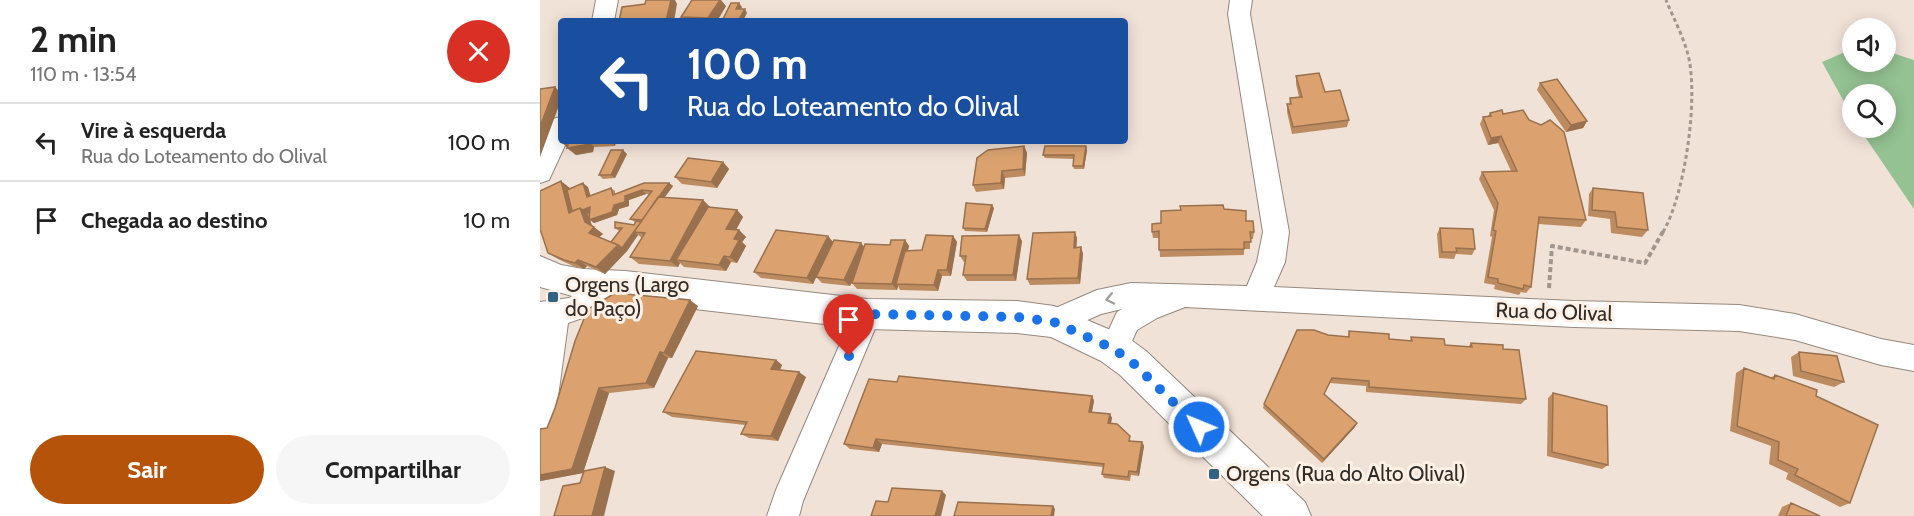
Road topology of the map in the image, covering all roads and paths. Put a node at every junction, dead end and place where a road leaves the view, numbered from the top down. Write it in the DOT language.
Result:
graph roads {
  1 [pos="607,0"];
  2 [pos="1241,0"];
  3 [pos="1666,0"];
  4 [pos="604,18"];
  5 [pos="558,133"];
  6 [pos="540,173"];
  7 [pos="540,270"];
  8 [pos="613,285"];
  9 [pos="1189,295"];
  10 [pos="1255,298"];
  11 [pos="1544,312"];
  12 [pos="867,314"];
  13 [pos="547,315"];
  14 [pos="1054,322"];
  15 [pos="1114,349"];
  16 [pos="1914,358"];
  17 [pos="540,419"];
  18 [pos="783,516"];
  19 [pos="1292,516"];
  1 -- 4 [label="street"];
  2 -- 10 [label="street"];
  3 -- 11 [label="path"];
  5 -- 6 [label="street"];
  7 -- 8 [label="street"];
  8 -- 12 [label="street"];
  8 -- 13 [label="street"];
  9 -- 10 [label="street, Rua do Olival"];
  9 -- 14 [label="street, Rua do Olival, one-way"];
  9 -- 15 [label="street, Rua do Olival"];
  10 -- 11 [label="street, Rua do Olival"];
  11 -- 16 [label="street, Rua do Olival"];
  12 -- 14 [label="street"];
  12 -- 18 [label="street"];
  13 -- 17 [label="street"];
  14 -- 15 [label="street"];
  15 -- 19 [label="street"];
}
